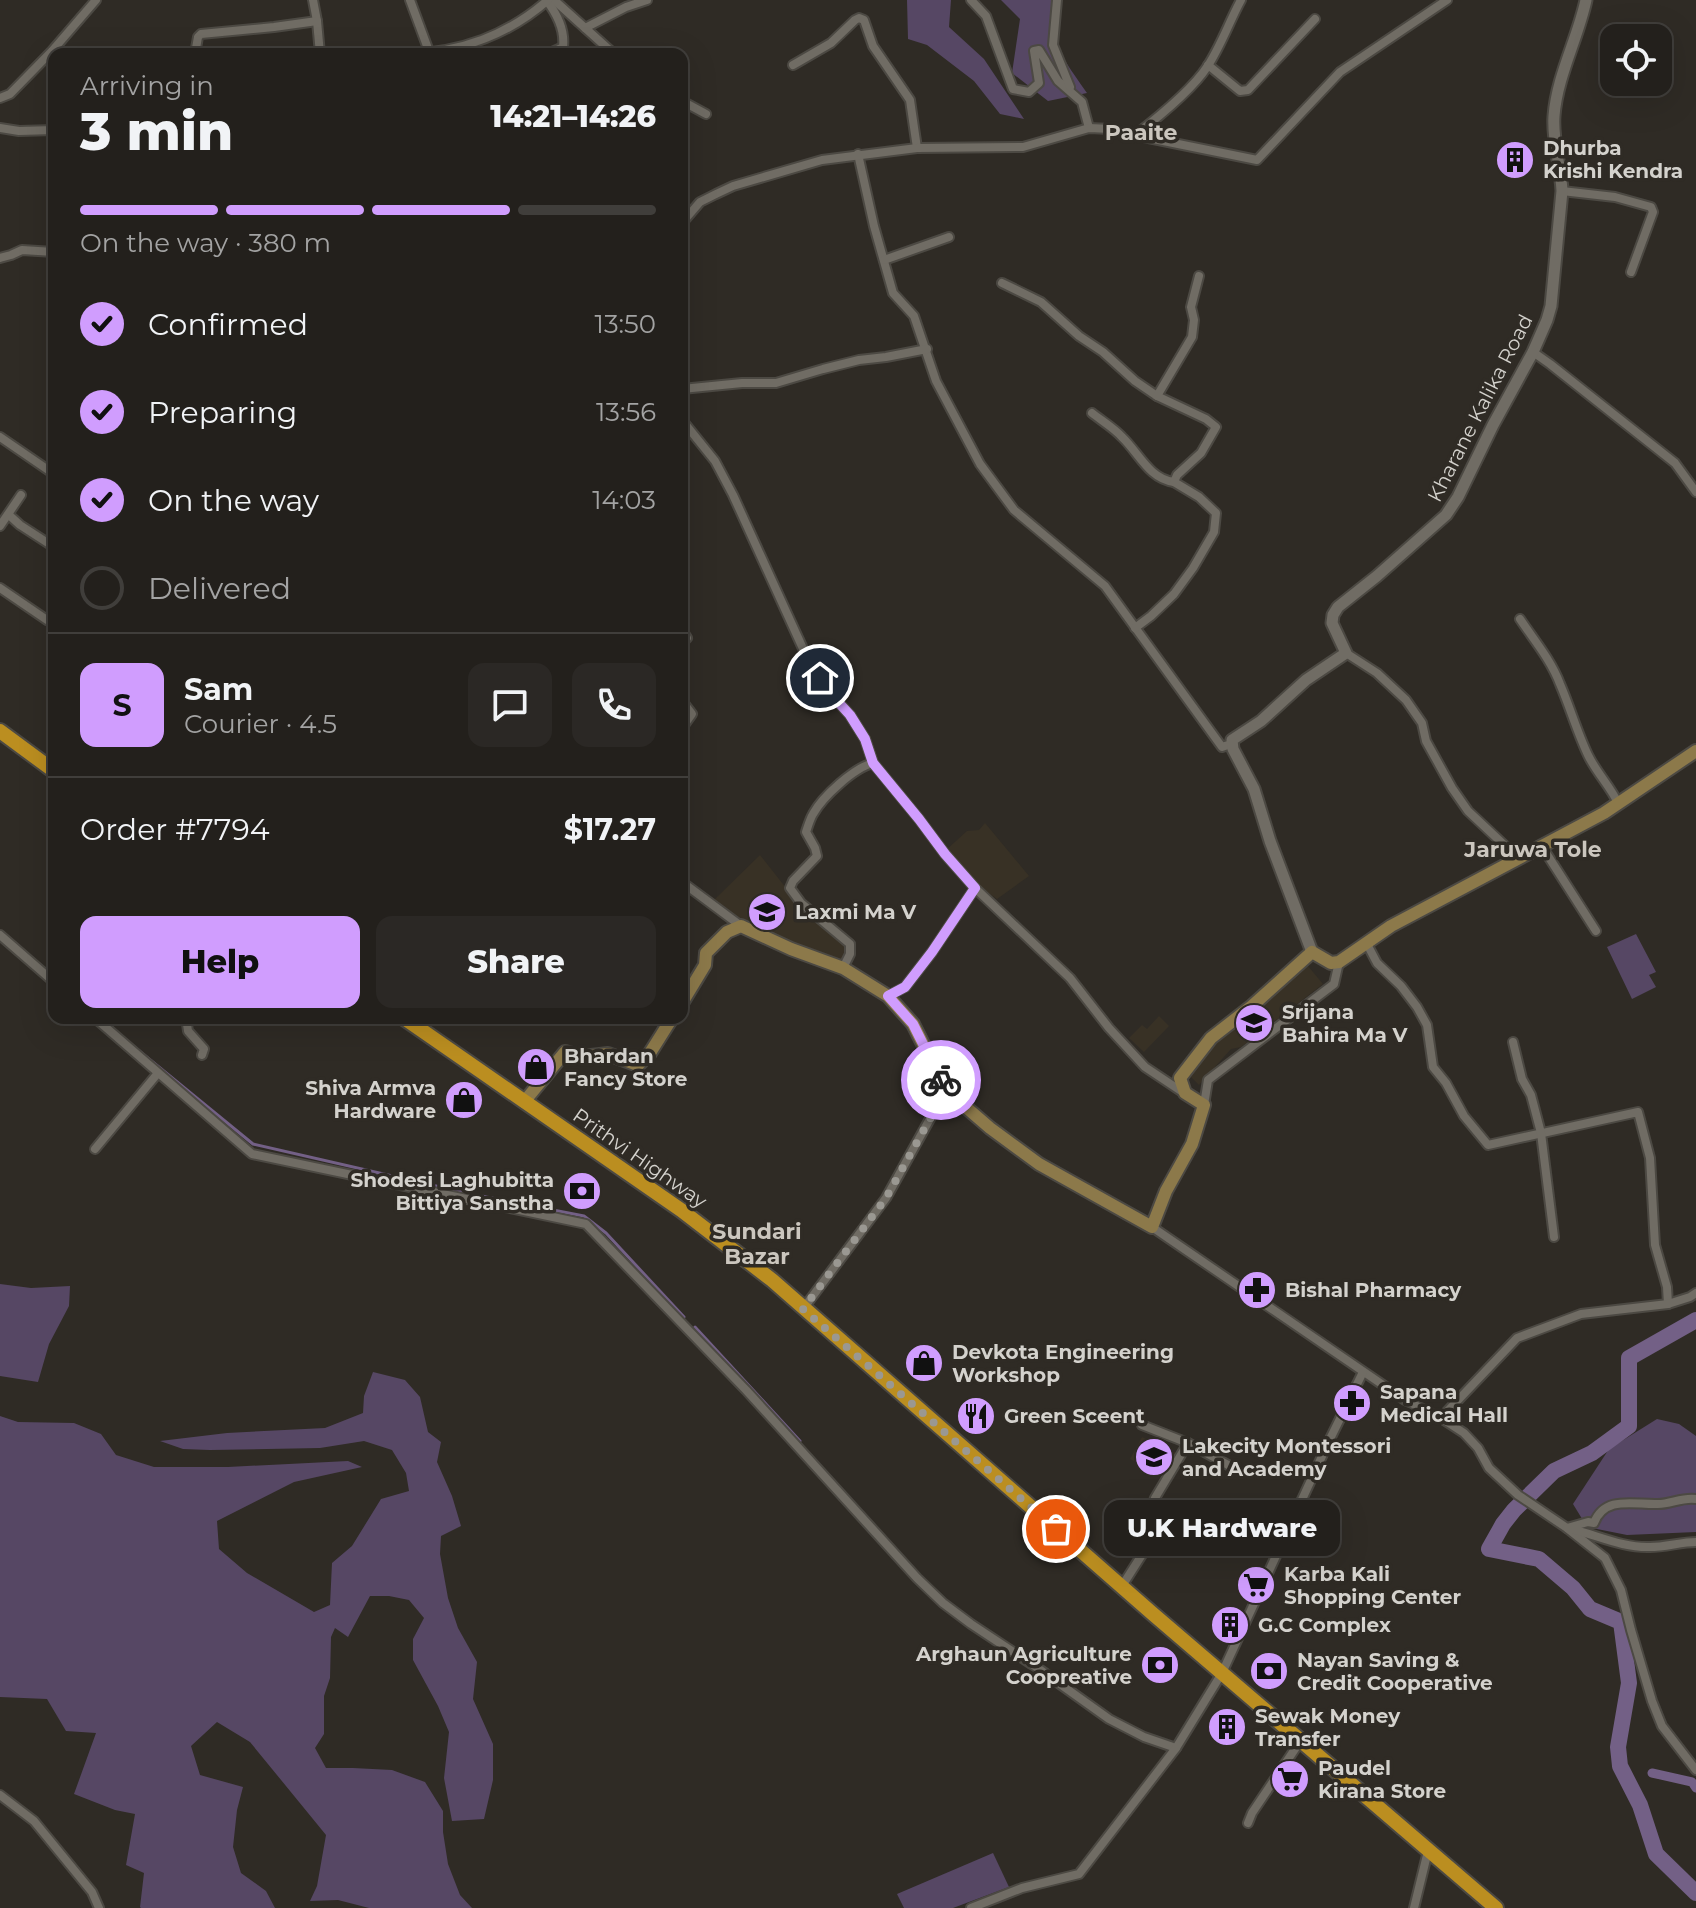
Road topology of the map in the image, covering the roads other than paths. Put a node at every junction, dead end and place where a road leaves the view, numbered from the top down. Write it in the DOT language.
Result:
graph roads {
  1 [pos="96,0"];
  2 [pos="313,0"];
  3 [pos="410,0"];
  4 [pos="550,0"];
  5 [pos="647,0"];
  6 [pos="971,0"];
  7 [pos="1057,0"];
  8 [pos="1241,0"];
  9 [pos="1447,0"];
  10 [pos="1586,0"];
  11 [pos="1315,19"];
  12 [pos="317,21"];
  13 [pos="585,28"];
  14 [pos="55,48"];
  15 [pos="196,48"];
  16 [pos="319,48"];
  17 [pos="428,48"];
  18 [pos="458,48"];
  19 [pos="561,48"];
  20 [pos="607,48"];
  21 [pos="48,55"];
  22 [pos="793,65"];
  23 [pos="1208,65"];
  24 [pos="1072,92"];
  25 [pos="0,98"];
  26 [pos="688,104"];
  27 [pos="706,114"];
  28 [pos="0,128"];
  29 [pos="1089,128"];
  30 [pos="48,130"];
  31 [pos="1134,136"];
  32 [pos="917,148"];
  33 [pos="858,154"];
  34 [pos="1562,191"];
  35 [pos="688,216"];
  36 [pos="949,237"];
  37 [pos="48,252"];
  38 [pos="0,258"];
  39 [pos="884,260"];
  40 [pos="1631,272"];
  41 [pos="1199,276"];
  42 [pos="1002,283"];
  43 [pos="927,349"];
  44 [pos="1533,352"];
  45 [pos="688,388"];
  46 [pos="1157,396"];
  47 [pos="1092,413"];
  48 [pos="688,427"];
  49 [pos="0,437"];
  50 [pos="48,470"];
  51 [pos="1174,482"];
  52 [pos="1696,492"];
  53 [pos="21,495"];
  54 [pos="9,515"];
  55 [pos="0,526"];
  56 [pos="48,543"];
  57 [pos="2,592"];
  58 [pos="1520,619"];
  59 [pos="48,620"];
  60 [pos="1135,628"];
  61 [pos="1346,653"];
  62 [pos="0,731"];
  63 [pos="1231,744"];
  64 [pos="1696,751"];
  65 [pos="873,763"];
  66 [pos="48,767"];
  67 [pos="1618,803"];
  68 [pos="1541,845"];
  69 [pos="1517,857"];
  70 [pos="688,886"];
  71 [pos="975,888"];
  72 [pos="741,926"];
  73 [pos="1596,931"];
  74 [pos="0,935"];
  75 [pos="1367,944"];
  76 [pos="1312,952"];
  77 [pos="1339,962"];
  78 [pos="843,968"];
  79 [pos="48,977"];
  80 [pos="688,993"];
  81 [pos="888,996"];
  82 [pos="102,1024"];
  83 [pos="187,1024"];
  84 [pos="413,1024"];
  85 [pos="668,1024"];
  86 [pos="1513,1042"];
  87 [pos="202,1055"];
  88 [pos="158,1073"];
  89 [pos="946,1090"];
  90 [pos="1185,1093"];
  91 [pos="524,1102"];
  92 [pos="1204,1105"];
  93 [pos="1541,1133"];
  94 [pos="95,1149"];
  95 [pos="1152,1227"];
  96 [pos="1554,1237"];
  97 [pos="1696,1293"];
  98 [pos="1668,1304"];
  99 [pos="803,1309"];
  100 [pos="1363,1372"];
  101 [pos="1441,1418"];
  102 [pos="1142,1425"];
  103 [pos="1188,1443"];
  104 [pos="1239,1471"];
  105 [pos="1696,1499"];
  106 [pos="1567,1528"];
  107 [pos="1696,1542"];
  108 [pos="1122,1586"];
  109 [pos="1222,1673"];
  110 [pos="1301,1740"];
  111 [pos="1176,1748"];
  112 [pos="1696,1770"];
  113 [pos="0,1795"];
  114 [pos="1248,1823"];
  115 [pos="1428,1850"];
  116 [pos="99,1908"];
  117 [pos="971,1908"];
  118 [pos="1414,1908"];
  119 [pos="1496,1908"];
  1 -- 14 [label="street"];
  2 -- 12 [label="street"];
  3 -- 17 [label="street"];
  4 -- 13 [label="street"];
  4 -- 18 [label="street"];
  4 -- 19 [label="street"];
  5 -- 13 [label="street"];
  6 -- 24 [label="street"];
  7 -- 24 [label="street"];
  8 -- 23 [label="street"];
  9 -- 31 [label="street"];
  10 -- 34 [label="street, Kharane Kalika Road"];
  11 -- 23 [label="street"];
  12 -- 15 [label="street"];
  12 -- 16 [label="street"];
  13 -- 20 [label="street"];
  21 -- 25 [label="street"];
  22 -- 32 [label="street"];
  23 -- 31 [label="street"];
  24 -- 29 [label="street"];
  26 -- 27 [label="street"];
  28 -- 30 [label="street"];
  29 -- 31 [label="street"];
  29 -- 32 [label="street"];
  32 -- 33 [label="street"];
  33 -- 35 [label="street"];
  33 -- 39 [label="street"];
  34 -- 40 [label="street"];
  34 -- 44 [label="street, Kharane Kalika Road"];
  36 -- 39 [label="street"];
  37 -- 38 [label="street"];
  39 -- 43 [label="street"];
  41 -- 46 [label="street"];
  42 -- 46 [label="street"];
  43 -- 45 [label="street"];
  43 -- 60 [label="street"];
  44 -- 52 [label="street"];
  44 -- 61 [label="street, Kharane Kalika Road"];
  46 -- 51 [label="street"];
  47 -- 51 [label="street"];
  48 -- 65 [label="street"];
  49 -- 50 [label="street"];
  51 -- 60 [label="street"];
  53 -- 54 [label="street"];
  54 -- 55 [label="street"];
  54 -- 56 [label="street"];
  57 -- 59 [label="street"];
  58 -- 67 [label="street"];
  60 -- 63 [label="street"];
  61 -- 63 [label="street"];
  61 -- 69 [label="street"];
  62 -- 66 [label="highway"];
  63 -- 76 [label="street"];
  64 -- 67 [label="main road"];
  65 -- 71 [label="street"];
  65 -- 78 [label="street"];
  67 -- 68 [label="main road"];
  68 -- 69 [label="main road"];
  68 -- 73 [label="street"];
  69 -- 75 [label="main road"];
  70 -- 72 [label="street"];
  71 -- 81 [label="street"];
  71 -- 90 [label="street"];
  72 -- 78 [label="main road"];
  72 -- 80 [label="main road"];
  74 -- 79 [label="street"];
  75 -- 77 [label="main road"];
  75 -- 93 [label="street"];
  76 -- 77 [label="main road"];
  76 -- 90 [label="main road"];
  77 -- 92 [label="street"];
  78 -- 81 [label="main road"];
  81 -- 89 [label="main road"];
  82 -- 88 [label="street"];
  83 -- 87 [label="street"];
  84 -- 91 [label="highway, Prithvi Highway"];
  85 -- 91 [label="main road"];
  86 -- 93 [label="street"];
  88 -- 94 [label="street"];
  88 -- 111 [label="street"];
  89 -- 95 [label="main road"];
  89 -- 99 [label="street"];
  90 -- 92 [label="main road"];
  91 -- 99 [label="highway, Prithvi Highway"];
  92 -- 95 [label="main road"];
  93 -- 96 [label="street"];
  93 -- 98 [label="street"];
  95 -- 100 [label="street"];
  97 -- 98 [label="street"];
  98 -- 101 [label="street"];
  99 -- 108 [label="highway, Prithvi Highway"];
  100 -- 101 [label="street"];
  100 -- 109 [label="street"];
  101 -- 106 [label="street"];
  102 -- 103 [label="street"];
  103 -- 104 [label="street"];
  103 -- 108 [label="street"];
  105 -- 106 [label="street"];
  106 -- 107 [label="street"];
  106 -- 112 [label="street"];
  108 -- 109 [label="highway, Prithvi Highway"];
  109 -- 110 [label="highway, Prithvi Highway"];
  109 -- 111 [label="street"];
  110 -- 114 [label="street"];
  110 -- 115 [label="highway, Prithvi Highway"];
  111 -- 117 [label="street"];
  113 -- 116 [label="street"];
  115 -- 118 [label="street"];
  115 -- 119 [label="highway, Prithvi Highway"];
}
